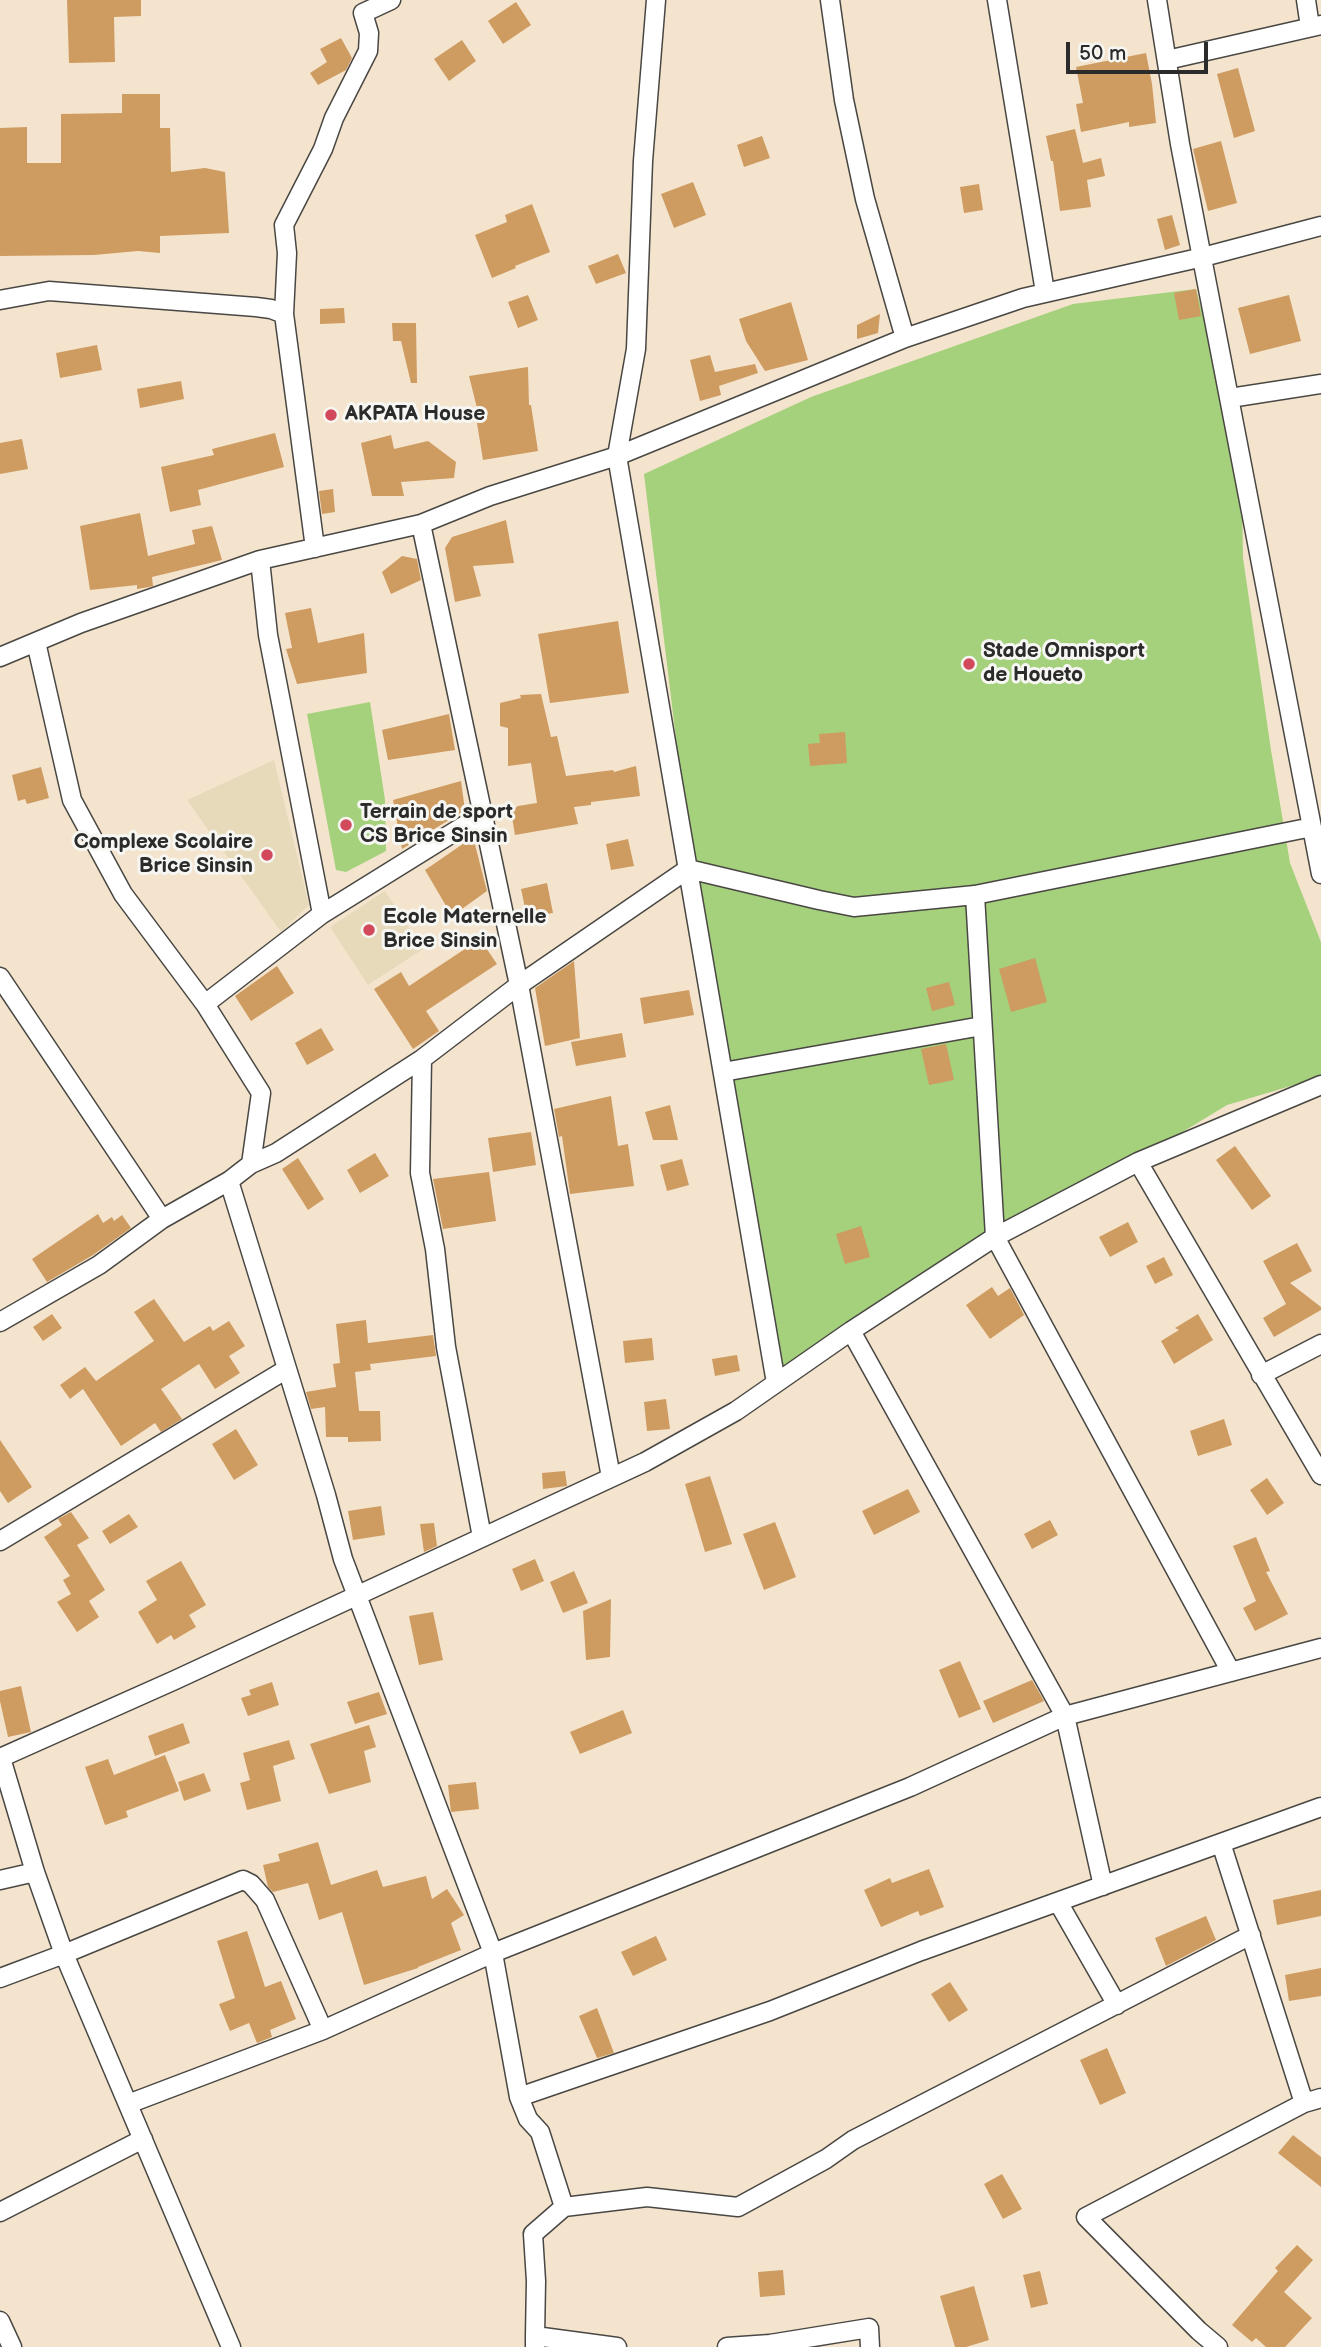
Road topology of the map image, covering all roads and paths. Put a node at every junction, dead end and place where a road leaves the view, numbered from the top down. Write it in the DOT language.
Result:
graph roads {
  1 [pos="391,0"];
  2 [pos="656,0"];
  3 [pos="830,0"];
  4 [pos="996,0"];
  5 [pos="1157,0"];
  6 [pos="1306,0"];
  7 [pos="361,7"];
  8 [pos="1316,26"];
  9 [pos="1167,60"];
  10 [pos="1321,226"];
  11 [pos="1203,257"];
  12 [pos="1045,292"];
  13 [pos="0,300"];
  14 [pos="284,314"];
  15 [pos="905,338"];
  16 [pos="1321,384"];
  17 [pos="1230,398"];
  18 [pos="617,456"];
  19 [pos="421,524"];
  20 [pos="315,548"];
  21 [pos="260,561"];
  22 [pos="36,642"];
  23 [pos="0,657"];
  24 [pos="1314,796"];
  25 [pos="483,814"];
  26 [pos="1312,827"];
  27 [pos="688,869"];
  28 [pos="1321,874"];
  29 [pos="975,895"];
  30 [pos="322,914"];
  31 [pos="0,977"];
  32 [pos="519,985"];
  33 [pos="205,1004"];
  34 [pos="982,1026"];
  35 [pos="422,1059"];
  36 [pos="723,1073"];
  37 [pos="1321,1085"];
  38 [pos="1138,1162"];
  39 [pos="251,1164"];
  40 [pos="229,1181"];
  41 [pos="162,1219"];
  42 [pos="995,1237"];
  43 [pos="0,1322"];
  44 [pos="851,1331"];
  45 [pos="1321,1344"];
  46 [pos="287,1369"];
  47 [pos="1261,1375"];
  48 [pos="776,1383"];
  49 [pos="1321,1475"];
  50 [pos="611,1477"];
  51 [pos="482,1537"];
  52 [pos="0,1541"];
  53 [pos="356,1595"];
  54 [pos="1321,1648"];
  55 [pos="1231,1672"];
  56 [pos="1065,1716"];
  57 [pos="0,1758"];
  58 [pos="1321,1807"];
  59 [pos="1221,1843"];
  60 [pos="35,1872"];
  61 [pos="0,1880"];
  62 [pos="1103,1886"];
  63 [pos="1058,1902"];
  64 [pos="1251,1935"];
  65 [pos="494,1952"];
  66 [pos="64,1954"];
  67 [pos="0,1978"];
  68 [pos="1117,2005"];
  69 [pos="324,2030"];
  70 [pos="519,2097"];
  71 [pos="1313,2101"];
  72 [pos="128,2104"];
  73 [pos="143,2139"];
  74 [pos="564,2207"];
  75 [pos="0,2212"];
  76 [pos="0,2321"];
  77 [pos="535,2341"];
  78 [pos="12,2347"];
  79 [pos="231,2347"];
  80 [pos="617,2347"];
  81 [pos="727,2347"];
  82 [pos="870,2347"];
  83 [pos="1218,2347"];
  1 -- 7 [label="street"];
  2 -- 18 [label="street"];
  3 -- 15 [label="street"];
  4 -- 12 [label="street"];
  5 -- 9 [label="street"];
  6 -- 8 [label="street"];
  7 -- 14 [label="street"];
  8 -- 9 [label="street"];
  9 -- 11 [label="street"];
  10 -- 11 [label="street"];
  11 -- 12 [label="street"];
  11 -- 17 [label="street"];
  12 -- 15 [label="street"];
  13 -- 14 [label="street"];
  14 -- 20 [label="street"];
  15 -- 18 [label="street"];
  16 -- 17 [label="street"];
  17 -- 24 [label="street"];
  18 -- 19 [label="street"];
  18 -- 27 [label="street"];
  19 -- 20 [label="street"];
  19 -- 25 [label="street"];
  20 -- 21 [label="street"];
  21 -- 22 [label="street"];
  21 -- 30 [label="street"];
  22 -- 23 [label="street"];
  22 -- 33 [label="street"];
  24 -- 26 [label="street"];
  25 -- 30 [label="street"];
  25 -- 32 [label="street"];
  26 -- 28 [label="street"];
  26 -- 29 [label="street"];
  27 -- 29 [label="street"];
  27 -- 32 [label="street"];
  27 -- 36 [label="street"];
  29 -- 34 [label="street"];
  30 -- 33 [label="street"];
  31 -- 41 [label="street"];
  32 -- 35 [label="street"];
  32 -- 50 [label="street"];
  33 -- 39 [label="street"];
  34 -- 36 [label="street"];
  34 -- 42 [label="street"];
  35 -- 39 [label="street"];
  35 -- 51 [label="street"];
  36 -- 48 [label="street"];
  37 -- 38 [label="street"];
  38 -- 42 [label="street"];
  38 -- 47 [label="street"];
  39 -- 40 [label="street"];
  40 -- 41 [label="street"];
  40 -- 46 [label="street"];
  41 -- 43 [label="street"];
  42 -- 44 [label="street"];
  42 -- 55 [label="street"];
  44 -- 48 [label="street"];
  44 -- 56 [label="street"];
  45 -- 47 [label="street"];
  46 -- 52 [label="street"];
  46 -- 53 [label="street"];
  47 -- 49 [label="street"];
  48 -- 50 [label="street"];
  50 -- 51 [label="street"];
  51 -- 53 [label="street"];
  53 -- 57 [label="street"];
  53 -- 65 [label="street"];
  54 -- 55 [label="street"];
  55 -- 56 [label="street"];
  56 -- 62 [label="street"];
  56 -- 65 [label="street"];
  57 -- 60 [label="street"];
  58 -- 59 [label="street"];
  59 -- 62 [label="street"];
  59 -- 64 [label="street"];
  60 -- 61 [label="street"];
  60 -- 66 [label="street"];
  62 -- 63 [label="street"];
  63 -- 68 [label="street"];
  63 -- 70 [label="street"];
  64 -- 68 [label="street"];
  64 -- 71 [label="street"];
  65 -- 69 [label="street"];
  65 -- 70 [label="street"];
  66 -- 67 [label="street"];
  66 -- 69 [label="street"];
  66 -- 72 [label="street"];
  68 -- 74 [label="street"];
  69 -- 72 [label="street"];
  70 -- 74 [label="street"];
  71 -- 83 [label="street"];
  72 -- 73 [label="street"];
  73 -- 75 [label="street"];
  73 -- 79 [label="street"];
  74 -- 77 [label="street"];
  76 -- 78 [label="street"];
  77 -- 80 [label="street"];
  81 -- 82 [label="street"];
}
